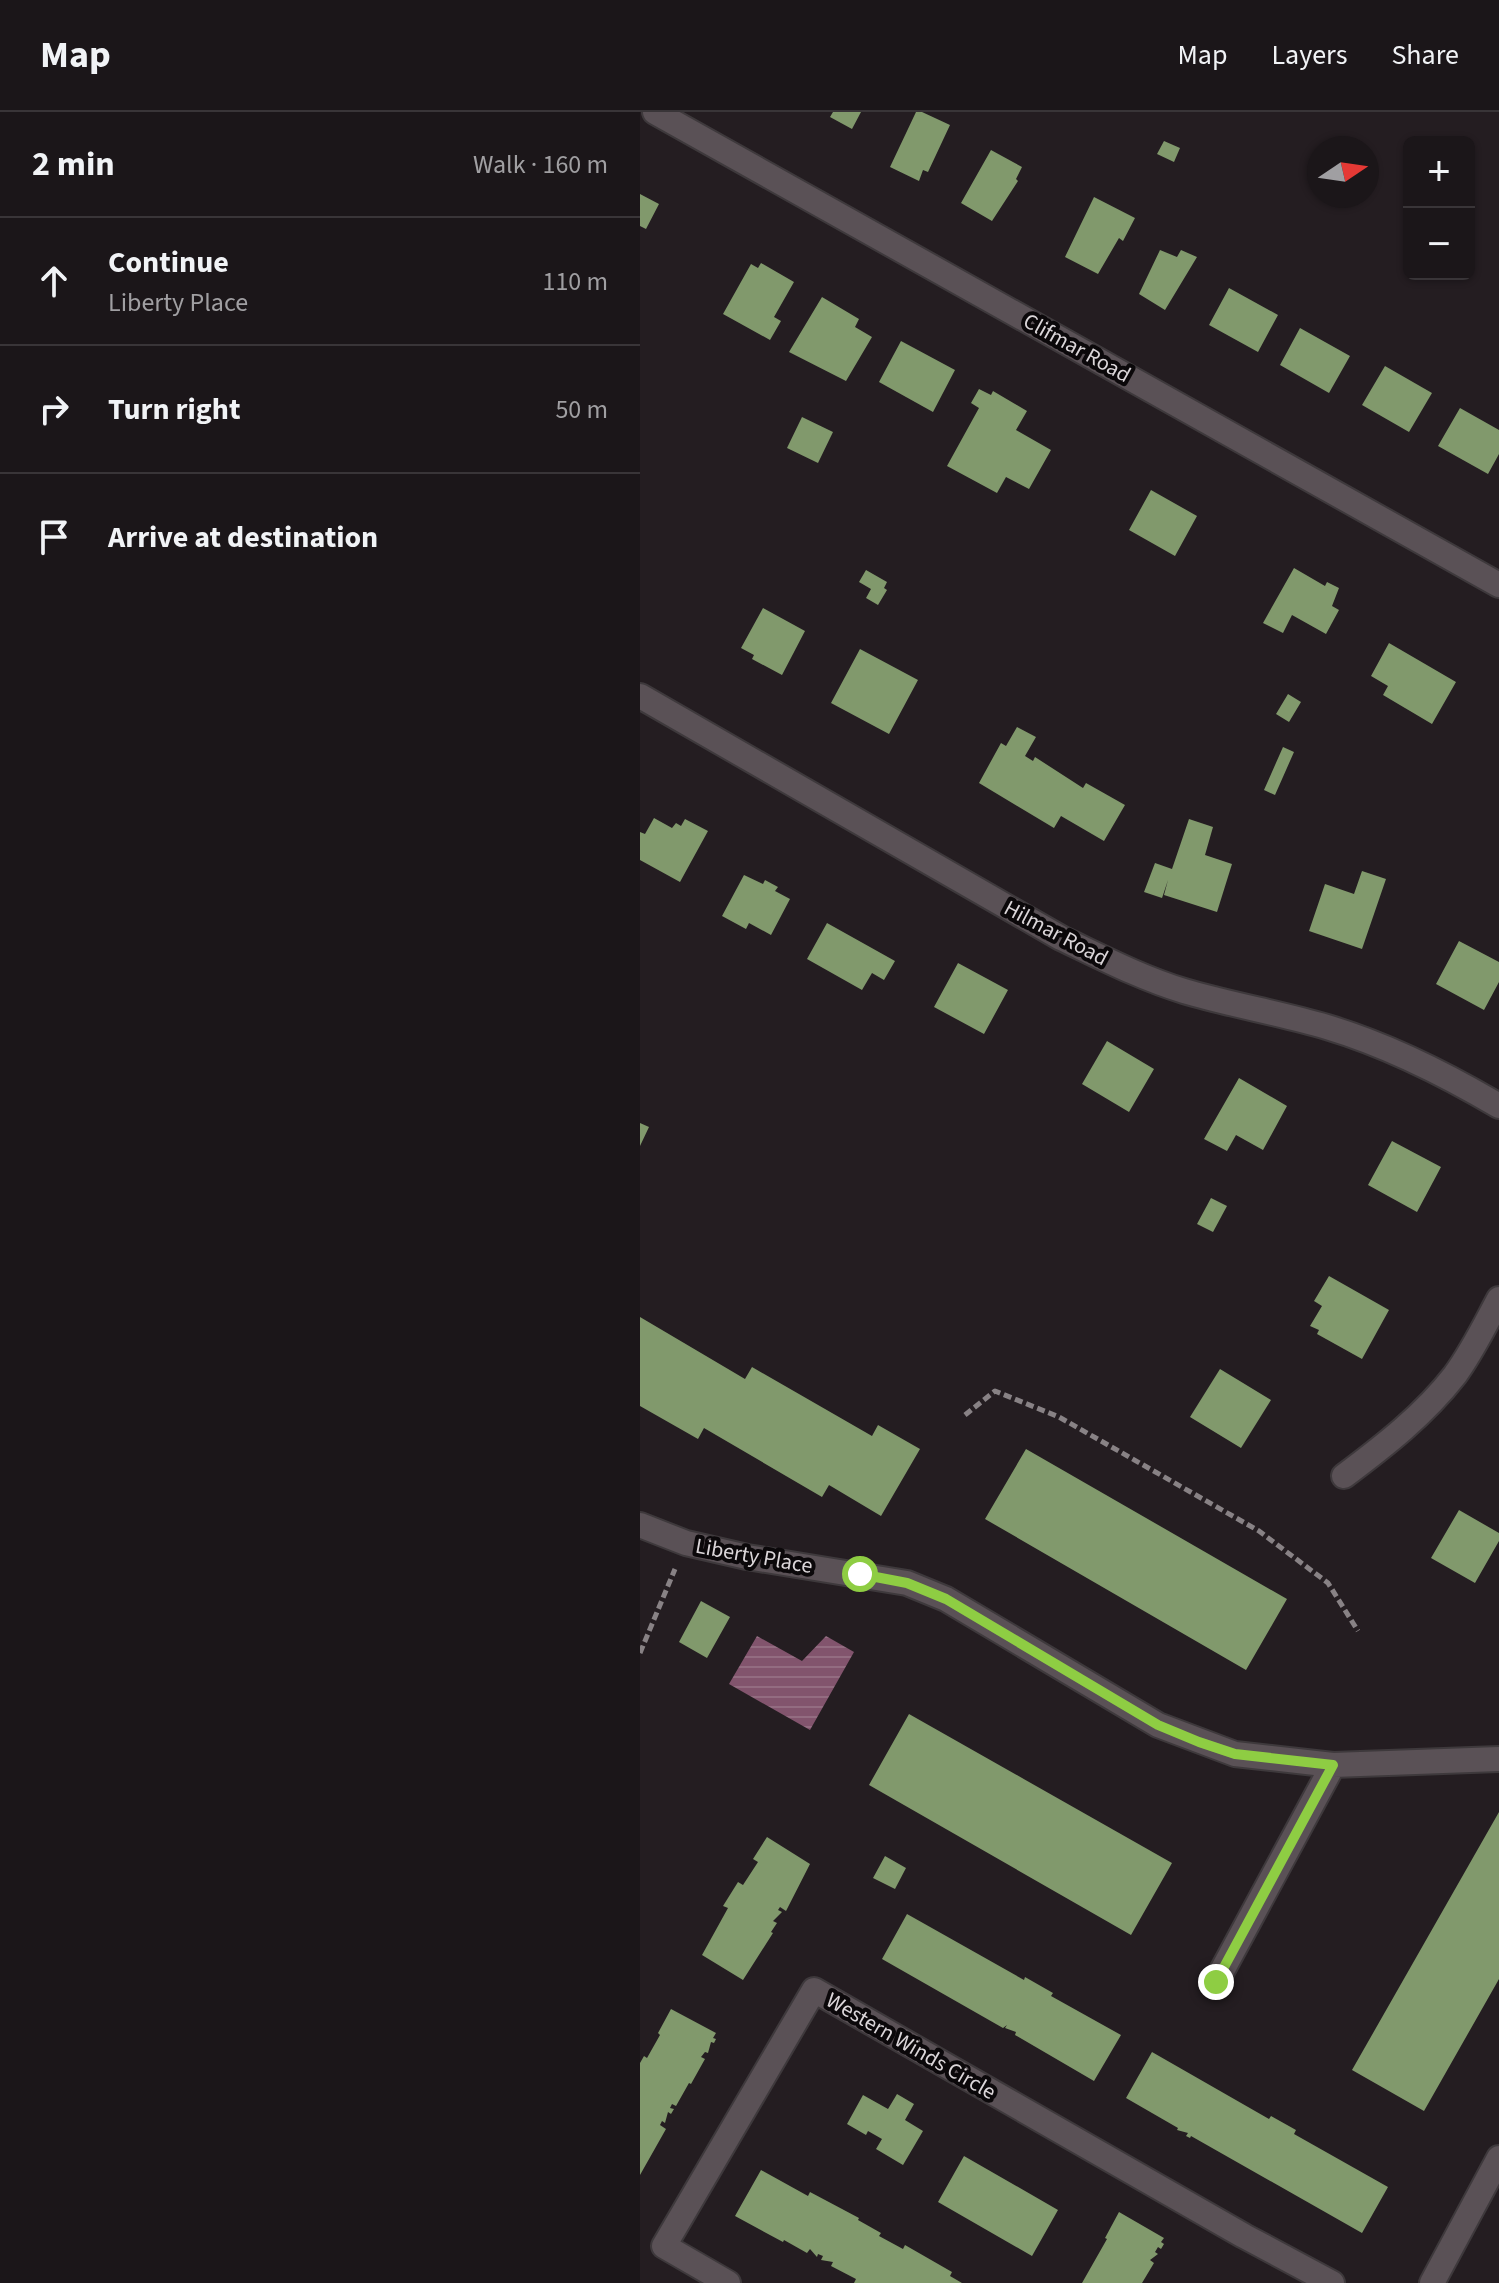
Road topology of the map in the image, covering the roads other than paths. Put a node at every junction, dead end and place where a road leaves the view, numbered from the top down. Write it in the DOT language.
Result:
graph roads {
  1 [pos="655,112"];
  2 [pos="1499,585"];
  3 [pos="640,696"];
  4 [pos="1499,1106"];
  5 [pos="1499,1299"];
  6 [pos="1344,1476"];
  7 [pos="640,1525"];
  8 [pos="1499,1759"];
  9 [pos="1333,1765"];
  10 [pos="1216,1982"];
  11 [pos="1499,2158"];
  12 [pos="728,2283"];
  13 [pos="1332,2283"];
  14 [pos="1432,2283"];
  1 -- 2 [label="street, Clifmar Road"];
  3 -- 4 [label="street, Hilmar Road"];
  5 -- 6 [label="street"];
  7 -- 9 [label="street, Liberty Place"];
  8 -- 9 [label="street, Liberty Place"];
  9 -- 10 [label="street"];
  11 -- 14 [label="street"];
  12 -- 13 [label="street, Western Winds Circle"];
}
